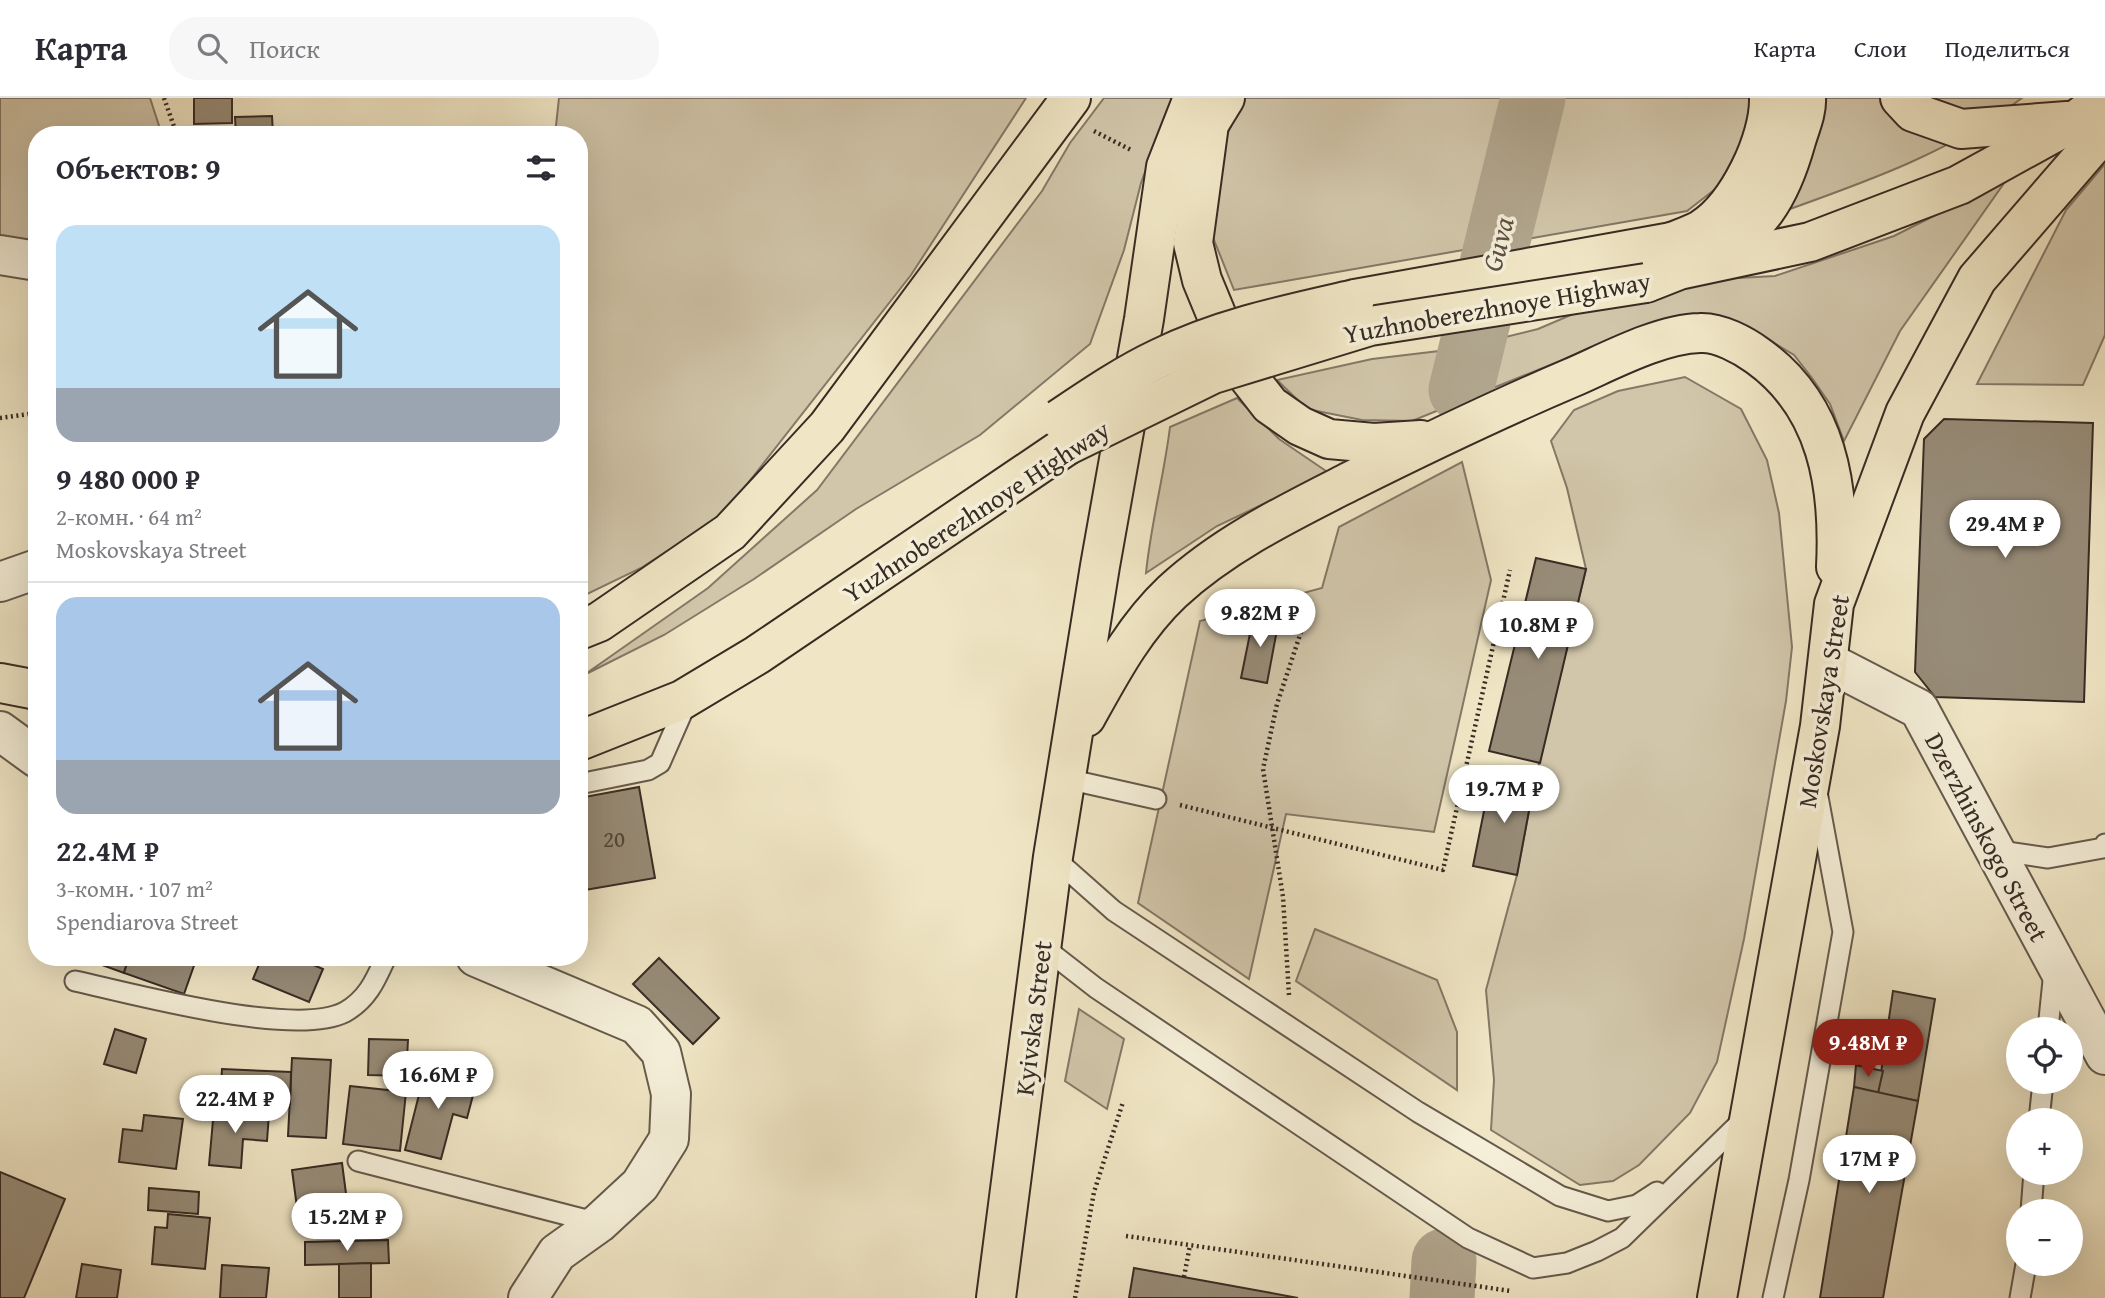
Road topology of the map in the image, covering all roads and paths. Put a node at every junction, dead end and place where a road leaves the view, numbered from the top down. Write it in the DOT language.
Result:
graph roads {
  1 [pos="164,98"];
  2 [pos="1193,98"];
  3 [pos="1225,98"];
  4 [pos="1769,98"];
  5 [pos="1806,98"];
  6 [pos="1900,98"];
  7 [pos="1081,114"];
  8 [pos="2095,117"];
  9 [pos="174,126"];
  10 [pos="1166,167"];
  11 [pos="0,255"];
  12 [pos="28,260"];
  13 [pos="1666,265"];
  14 [pos="28,415"];
  15 [pos="0,418"];
  16 [pos="1063,433"];
  17 [pos="1433,440"];
  18 [pos="1510,570"];
  19 [pos="28,572"];
  20 [pos="0,582"];
  21 [pos="1311,602"];
  22 [pos="1834,604"];
  23 [pos="588,627"];
  24 [pos="1828,662"];
  25 [pos="0,683"];
  26 [pos="28,688"];
  27 [pos="690,695"];
  28 [pos="0,710"];
  29 [pos="588,714"];
  30 [pos="28,715"];
  31 [pos="0,731"];
  32 [pos="588,737"];
  33 [pos="1074,740"];
  34 [pos="28,751"];
  35 [pos="1813,767"];
  36 [pos="1067,779"];
  37 [pos="588,782"];
  38 [pos="1156,799"];
  39 [pos="1270,826"];
  40 [pos="2105,844"];
  41 [pos="1992,849"];
  42 [pos="1053,857"];
  43 [pos="1042,946"];
  44 [pos="2054,963"];
  45 [pos="382,966"];
  46 [pos="497,966"];
  47 [pos="75,981"];
  48 [pos="1289,998"];
  49 [pos="2049,1017"];
  50 [pos="2105,1055"];
  51 [pos="1123,1102"];
  52 [pos="1751,1113"];
  53 [pos="358,1161"];
  54 [pos="1687,1172"];
  55 [pos="599,1223"];
  56 [pos="1126,1236"];
  57 [pos="1190,1245"];
  58 [pos="2024,1276"];
  59 [pos="1184,1277"];
  60 [pos="1523,1293"];
  61 [pos="528,1298"];
  62 [pos="996,1298"];
  63 [pos="1075,1298"];
  64 [pos="1717,1298"];
  65 [pos="1773,1298"];
  66 [pos="2020,1298"];
  1 -- 9 [label="path"];
  2 -- 10 [label="main road, Kyivska Street"];
  3 -- 17 [label="main road"];
  4 -- 13 [label="main road"];
  5 -- 13 [label="main road"];
  6 -- 8 [label="main road"];
  7 -- 10 [label="path"];
  7 -- 23 [label="main road"];
  8 -- 13 [label="main road, Yuzhnoberezhnoye Highway"];
  8 -- 22 [label="main road, Moskovskaya Street"];
  10 -- 33 [label="main road, Kyivska Street"];
  11 -- 12 [label="street"];
  13 -- 16 [label="main road, Yuzhnoberezhnoye Highway, bridge"];
  13 -- 16 [label="main road, Yuzhnoberezhnoye Highway, bridge"];
  14 -- 15 [label="path"];
  16 -- 27 [label="main road, Yuzhnoberezhnoye Highway"];
  16 -- 29 [label="main road, Yuzhnoberezhnoye Highway"];
  17 -- 22 [label="main road"];
  17 -- 33 [label="main road"];
  18 -- 39 [label="path"];
  19 -- 20 [label="street"];
  21 -- 39 [label="path"];
  22 -- 24 [label="main road, Moskovskaya Street"];
  24 -- 35 [label="main road, Moskovskaya Street"];
  24 -- 41 [label="street, Dzerzhinskogo Street"];
  25 -- 26 [label="main road"];
  27 -- 32 [label="main road, Yuzhnoberezhnoye Highway"];
  27 -- 37 [label="lane"];
  28 -- 30 [label="main road"];
  31 -- 34 [label="street"];
  33 -- 36 [label="main road, Kyivska Street"];
  35 -- 52 [label="main road, Moskovskaya Street"];
  35 -- 65 [label="lane"];
  36 -- 38 [label="lane"];
  36 -- 42 [label="main road, Kyivska Street"];
  38 -- 39 [label="path"];
  39 -- 48 [label="path"];
  40 -- 41 [label="lane"];
  41 -- 44 [label="street, Dzerzhinskogo Street"];
  42 -- 43 [label="main road, Kyivska Street"];
  42 -- 54 [label="lane"];
  43 -- 54 [label="lane"];
  43 -- 62 [label="main road, Kyivska Street"];
  44 -- 49 [label="lane"];
  44 -- 50 [label="street, Dzerzhinskogo Street"];
  45 -- 47 [label="lane"];
  46 -- 55 [label="street"];
  51 -- 63 [label="path"];
  52 -- 54 [label="lane"];
  52 -- 64 [label="main road, Moskovskaya Street"];
  53 -- 55 [label="lane"];
  55 -- 61 [label="street"];
  56 -- 57 [label="path"];
  57 -- 59 [label="path"];
  57 -- 60 [label="path"];
  58 -- 66 [label="lane"];
}
